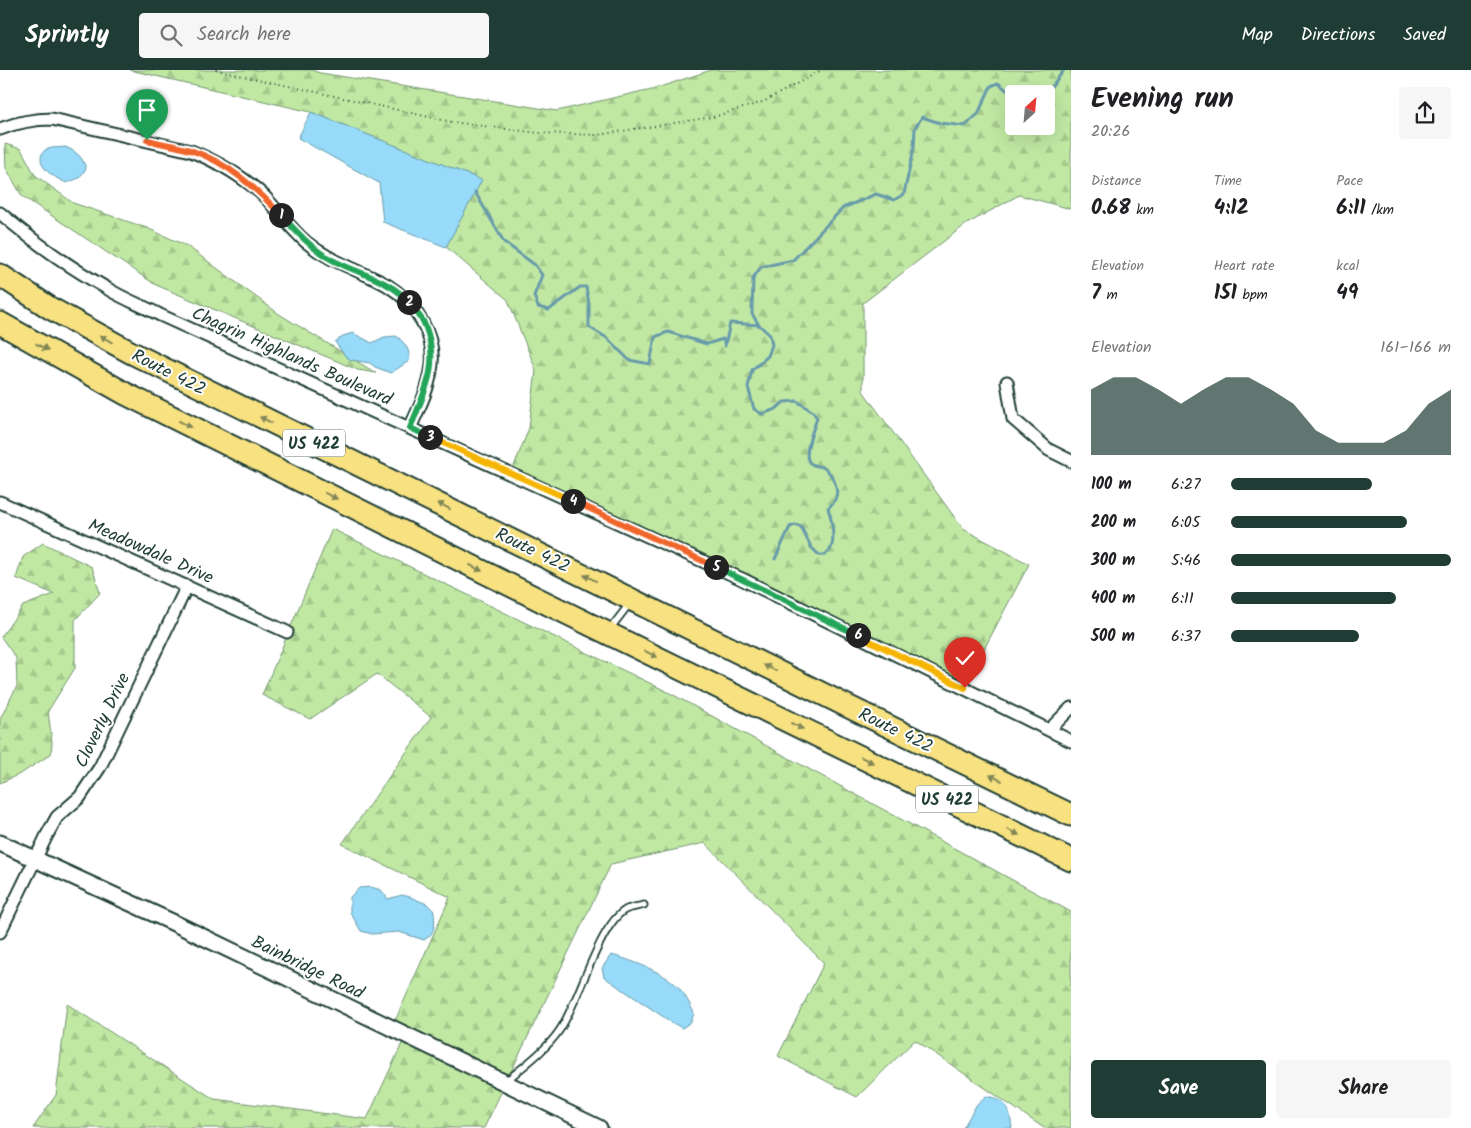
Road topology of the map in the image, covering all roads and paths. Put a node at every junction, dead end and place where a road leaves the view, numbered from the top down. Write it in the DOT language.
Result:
graph roads {
  1 [pos="216,70"];
  2 [pos="822,70"];
  3 [pos="0,128"];
  4 [pos="0,213"];
  5 [pos="0,275"];
  6 [pos="0,323"];
  7 [pos="1007,382"];
  8 [pos="410,428"];
  9 [pos="1071,461"];
  10 [pos="0,502"];
  11 [pos="186,586"];
  12 [pos="633,600"];
  13 [pos="287,632"];
  14 [pos="608,632"];
  15 [pos="1071,708"];
  16 [pos="1049,730"];
  17 [pos="1071,741"];
  18 [pos="1071,815"];
  19 [pos="0,843"];
  20 [pos="1071,860"];
  21 [pos="35,861"];
  22 [pos="644,905"];
  23 [pos="0,932"];
  24 [pos="505,1083"];
  25 [pos="599,1128"];
  1 -- 2 [label="path"];
  3 -- 8 [label="street"];
  4 -- 8 [label="street, Chagrin Highlands Boulevard"];
  12 -- 5 [label="highway, Route 422 / US 422, one-way"];
  6 -- 14 [label="highway, US 422, one-way"];
  7 -- 9 [label="street"];
  8 -- 16 [label="street, Chagrin Highlands Boulevard"];
  10 -- 11 [label="street, Meadowdale Drive"];
  11 -- 13 [label="street, Meadowdale Drive"];
  11 -- 21 [label="street, Cloverly Drive"];
  12 -- 14 [label="lane"];
  18 -- 12 [label="highway, Route 422 / US 422, one-way"];
  14 -- 20 [label="highway, US 422, one-way"];
  15 -- 16 [label="street"];
  16 -- 17 [label="street, Chagrin Highlands Boulevard"];
  19 -- 21 [label="street, Bainbridge Road"];
  21 -- 23 [label="street, Cloverly Drive"];
  21 -- 24 [label="street, Bainbridge Road"];
  22 -- 24 [label="lane"];
  24 -- 25 [label="street, Bainbridge Road"];
}
